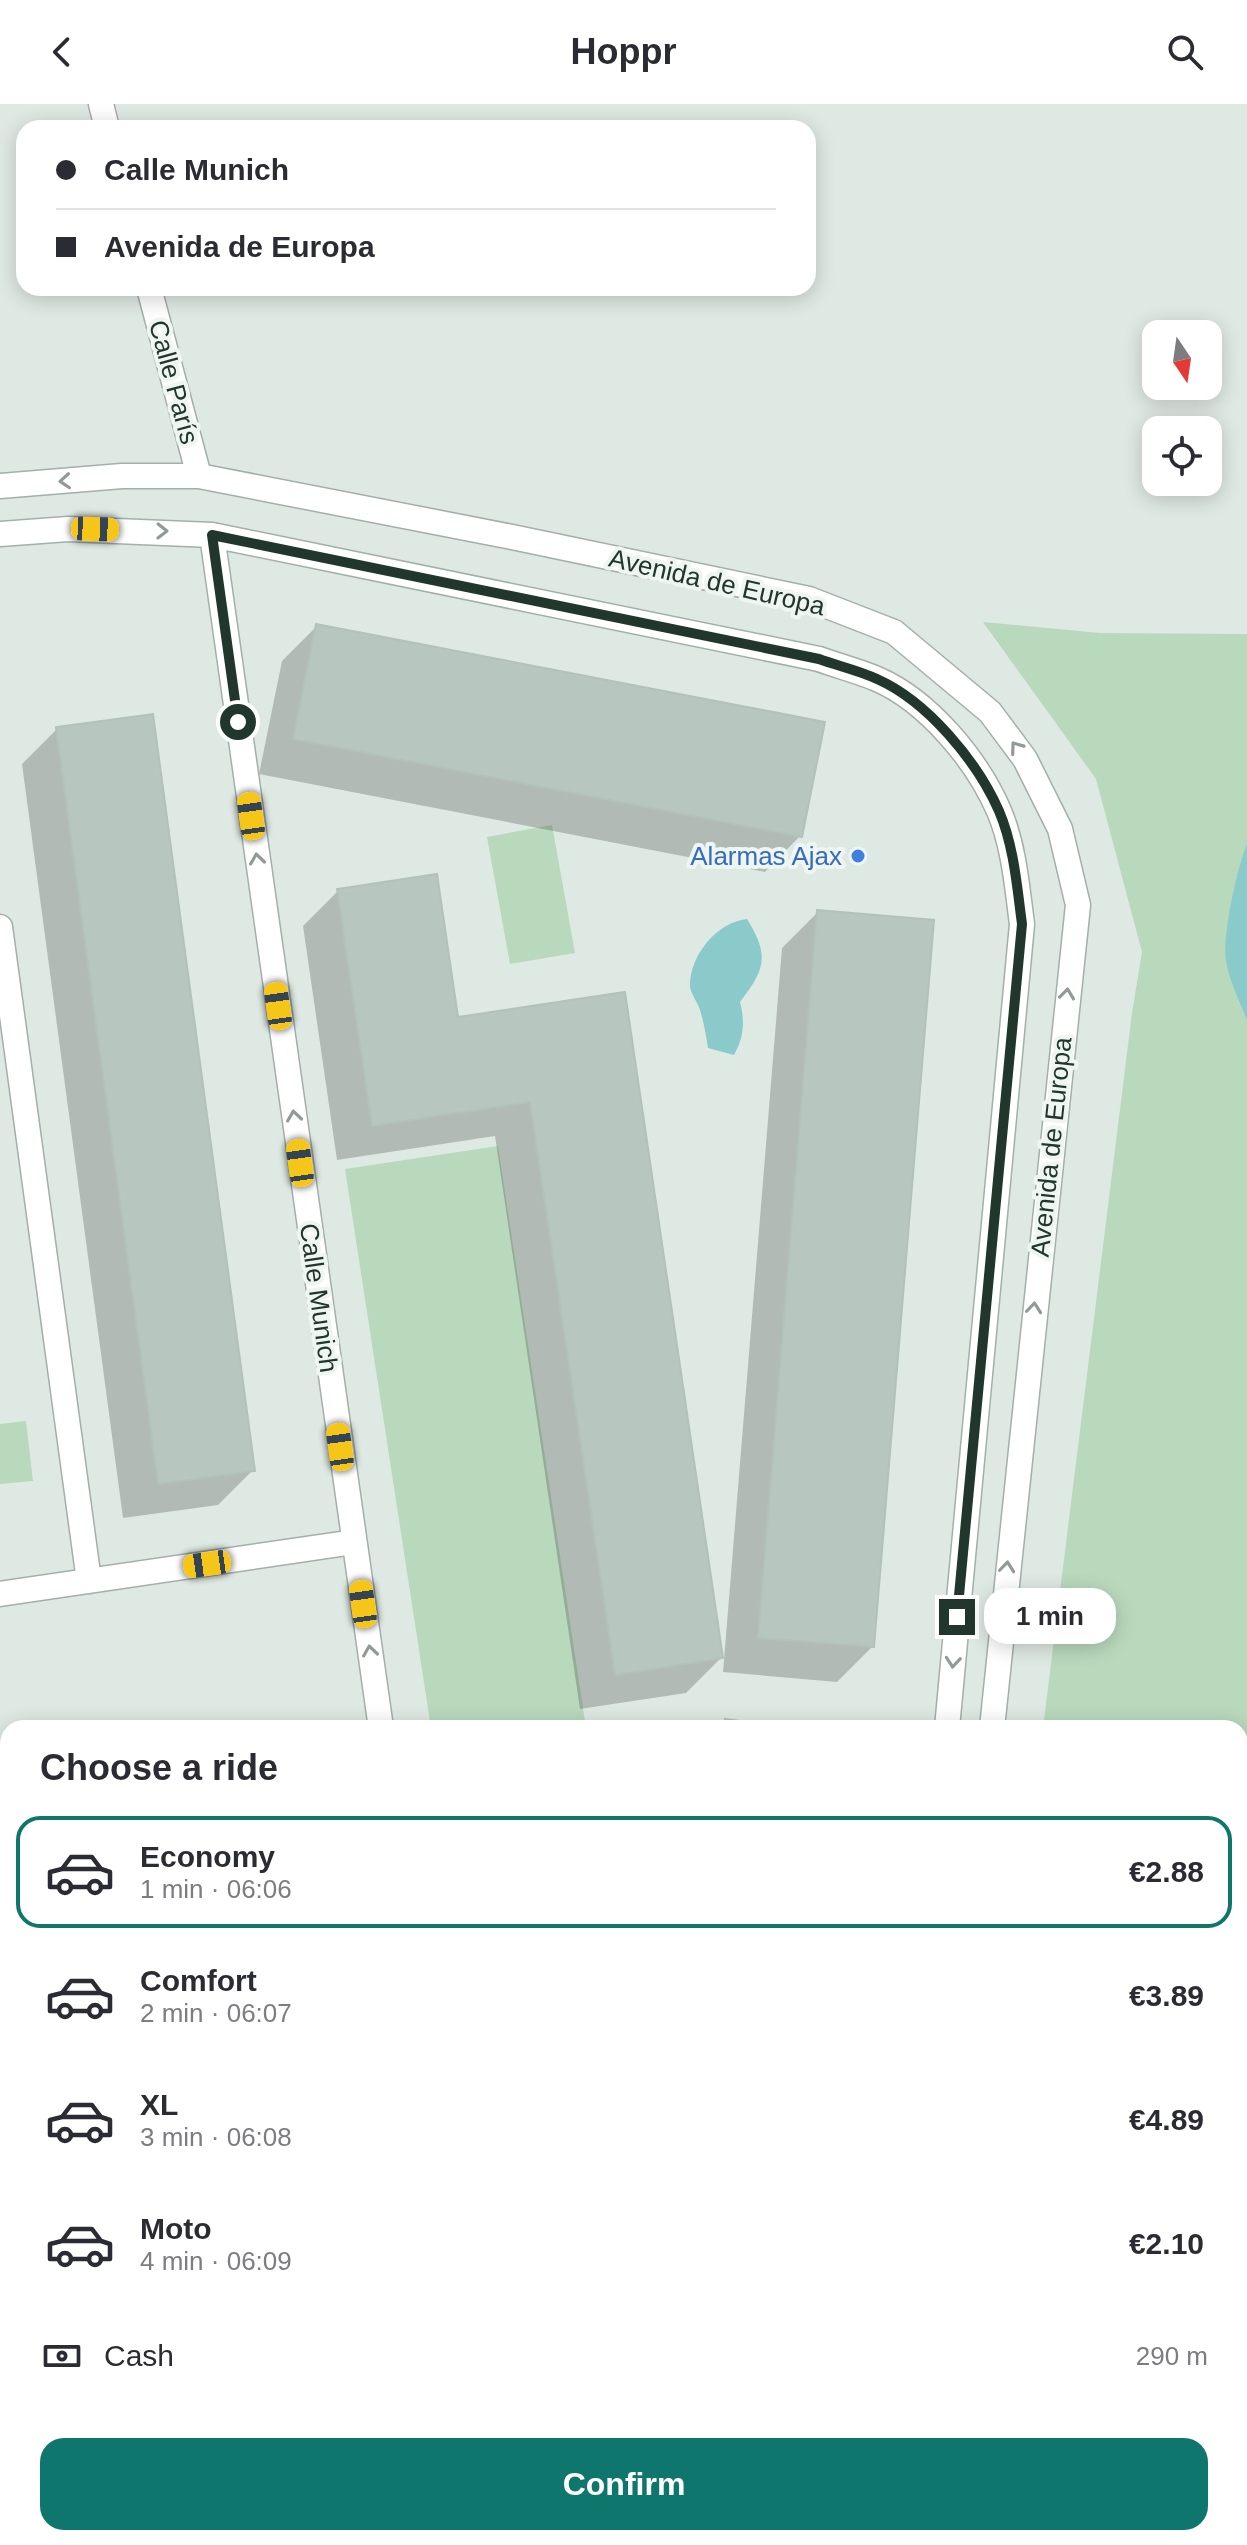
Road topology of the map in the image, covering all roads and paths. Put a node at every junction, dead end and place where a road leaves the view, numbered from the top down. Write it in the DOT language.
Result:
graph roads {
  1 [pos="151,296"];
  2 [pos="199,476"];
  3 [pos="0,486"];
  4 [pos="0,534"];
  5 [pos="212,535"];
  6 [pos="0,927"];
  7 [pos="354,1542"];
  8 [pos="89,1581"];
  9 [pos="0,1594"];
  10 [pos="380,1720"];
  11 [pos="948,1720"];
  12 [pos="993,1720"];
  1 -- 2 [label="street, Calle París"];
  2 -- 3 [label="street, Avenida de Europa, one-way"];
  12 -- 2 [label="street, Avenida de Europa, one-way"];
  4 -- 5 [label="street, Avenida de Europa, one-way"];
  7 -- 5 [label="street, Calle Munich, one-way"];
  5 -- 11 [label="street, Avenida de Europa, one-way"];
  6 -- 8 [label="street"];
  7 -- 8 [label="street"];
  10 -- 7 [label="street, Calle Munich, one-way"];
  8 -- 9 [label="street"];
}
